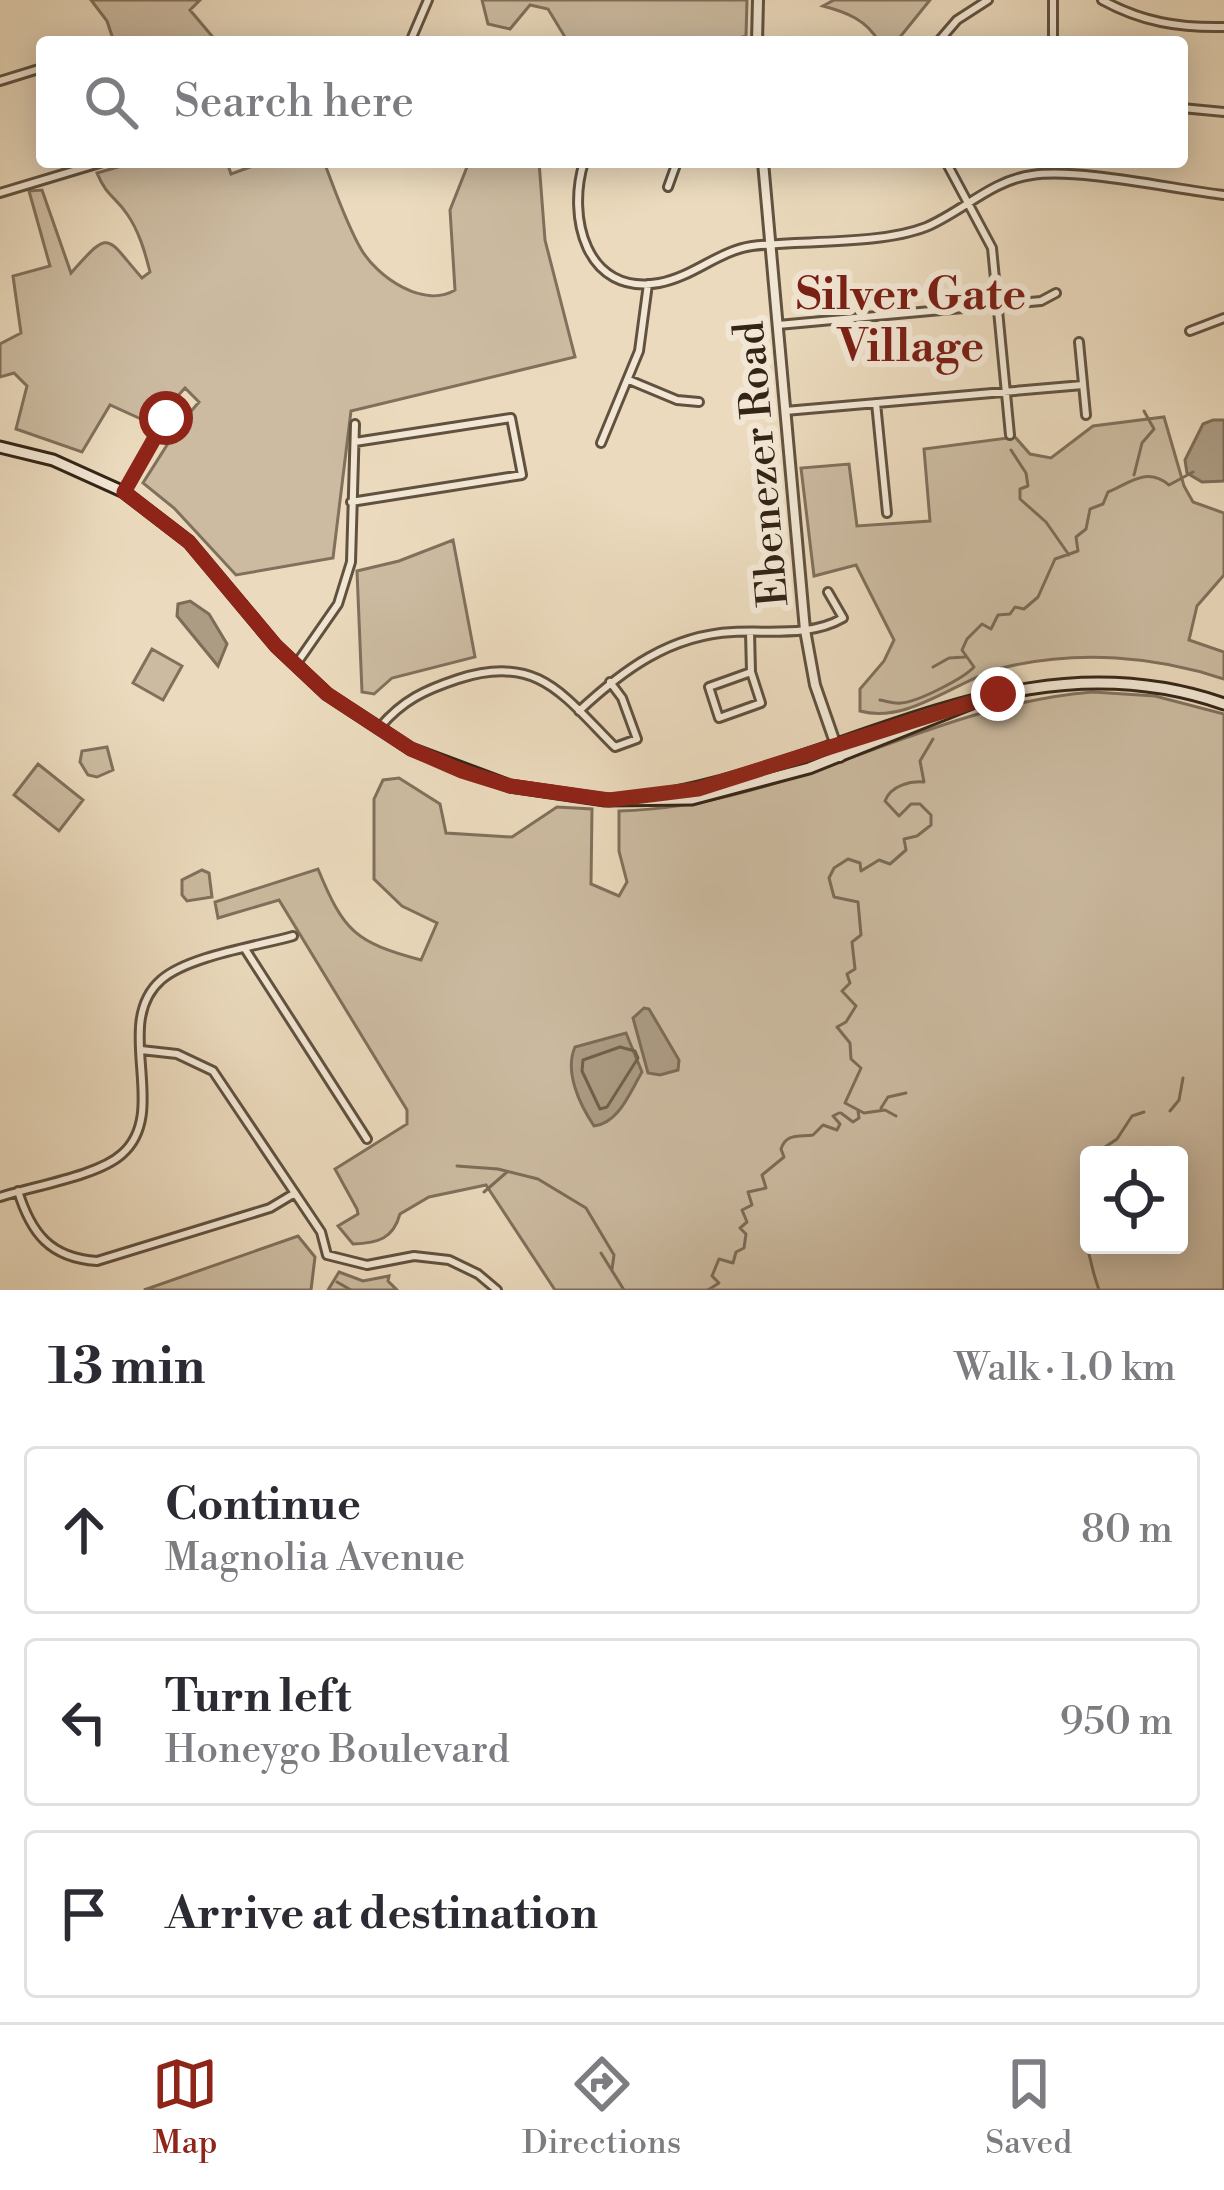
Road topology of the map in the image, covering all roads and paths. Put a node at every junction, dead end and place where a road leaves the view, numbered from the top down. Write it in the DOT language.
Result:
graph roads {
  1 [pos="428,0"];
  2 [pos="758,0"];
  3 [pos="988,0"];
  4 [pos="1053,0"];
  5 [pos="1102,0"];
  6 [pos="1224,26"];
  7 [pos="413,36"];
  8 [pos="757,36"];
  9 [pos="944,36"];
  10 [pos="1053,36"];
  11 [pos="36,70"];
  12 [pos="0,81"];
  13 [pos="1188,109"];
  14 [pos="1224,112"];
  15 [pos="83,168"];
  16 [pos="583,168"];
  17 [pos="675,168"];
  18 [pos="764,168"];
  19 [pos="949,168"];
  20 [pos="668,187"];
  21 [pos="0,193"];
  22 [pos="1224,196"];
  23 [pos="969,202"];
  24 [pos="770,244"];
  25 [pos="648,284"];
  26 [pos="1056,292"];
  27 [pos="998,305"];
  28 [pos="1224,318"];
  29 [pos="778,325"];
  30 [pos="1190,331"];
  31 [pos="1079,342"];
  32 [pos="629,380"];
  33 [pos="1083,386"];
  34 [pos="1006,392"];
  35 [pos="699,403"];
  36 [pos="877,403"];
  37 [pos="785,411"];
  38 [pos="1086,415"];
  39 [pos="166,418"];
  40 [pos="355,424"];
  41 [pos="1010,435"];
  42 [pos="355,442"];
  43 [pos="601,443"];
  44 [pos="0,447"];
  45 [pos="124,492"];
  46 [pos="351,502"];
  47 [pos="886,513"];
  48 [pos="828,592"];
  49 [pos="805,631"];
  50 [pos="750,632"];
  51 [pos="296,665"];
  52 [pos="751,672"];
  53 [pos="610,682"];
  54 [pos="972,703"];
  55 [pos="1224,704"];
  56 [pos="579,711"];
  57 [pos="378,730"];
  58 [pos="836,745"];
  59 [pos="840,757"];
  60 [pos="632,800"];
  61 [pos="293,935"];
  62 [pos="244,949"];
  63 [pos="141,1050"];
  64 [pos="367,1139"];
  65 [pos="18,1191"];
  66 [pos="295,1193"];
  67 [pos="0,1197"];
  68 [pos="497,1290"];
  1 -- 7 [label="street"];
  2 -- 8 [label="street"];
  3 -- 9 [label="street"];
  4 -- 10 [label="street"];
  5 -- 6 [label="street"];
  11 -- 12 [label="street"];
  13 -- 14 [label="street"];
  15 -- 21 [label="street"];
  16 -- 25 [label="street"];
  17 -- 20 [label="street"];
  18 -- 24 [label="street, Ebenezer Road"];
  19 -- 23 [label="street"];
  22 -- 23 [label="street"];
  23 -- 24 [label="street"];
  23 -- 27 [label="street"];
  24 -- 25 [label="street"];
  24 -- 29 [label="street, Ebenezer Road"];
  25 -- 32 [label="street"];
  26 -- 27 [label="street"];
  27 -- 29 [label="street"];
  27 -- 34 [label="street"];
  28 -- 30 [label="street"];
  29 -- 37 [label="street, Ebenezer Road"];
  31 -- 33 [label="street"];
  32 -- 35 [label="street"];
  32 -- 43 [label="street"];
  33 -- 34 [label="street"];
  33 -- 38 [label="street"];
  34 -- 36 [label="street"];
  34 -- 41 [label="street"];
  36 -- 37 [label="street"];
  36 -- 47 [label="street"];
  37 -- 49 [label="street, Ebenezer Road"];
  39 -- 45 [label="street"];
  40 -- 42 [label="street"];
  42 -- 46 [label="street"];
  42 -- 46 [label="street"];
  44 -- 45 [label="main road"];
  45 -- 51 [label="main road"];
  46 -- 51 [label="street"];
  48 -- 49 [label="street"];
  49 -- 50 [label="street"];
  49 -- 58 [label="street, Ebenezer Road"];
  50 -- 52 [label="street"];
  50 -- 53 [label="street"];
  51 -- 57 [label="main road"];
  52 -- 52 [label="street"];
  53 -- 56 [label="street"];
  53 -- 56 [label="street"];
  54 -- 55 [label="main road"];
  54 -- 58 [label="main road"];
  54 -- 59 [label="main road"];
  56 -- 57 [label="street"];
  57 -- 60 [label="main road"];
  58 -- 59 [label="street, Ebenezer Road"];
  58 -- 60 [label="main road"];
  59 -- 60 [label="main road"];
  61 -- 62 [label="street"];
  62 -- 63 [label="street"];
  62 -- 64 [label="street"];
  63 -- 65 [label="street"];
  63 -- 66 [label="street"];
  65 -- 66 [label="street"];
  65 -- 67 [label="street"];
  66 -- 68 [label="street"];
}
